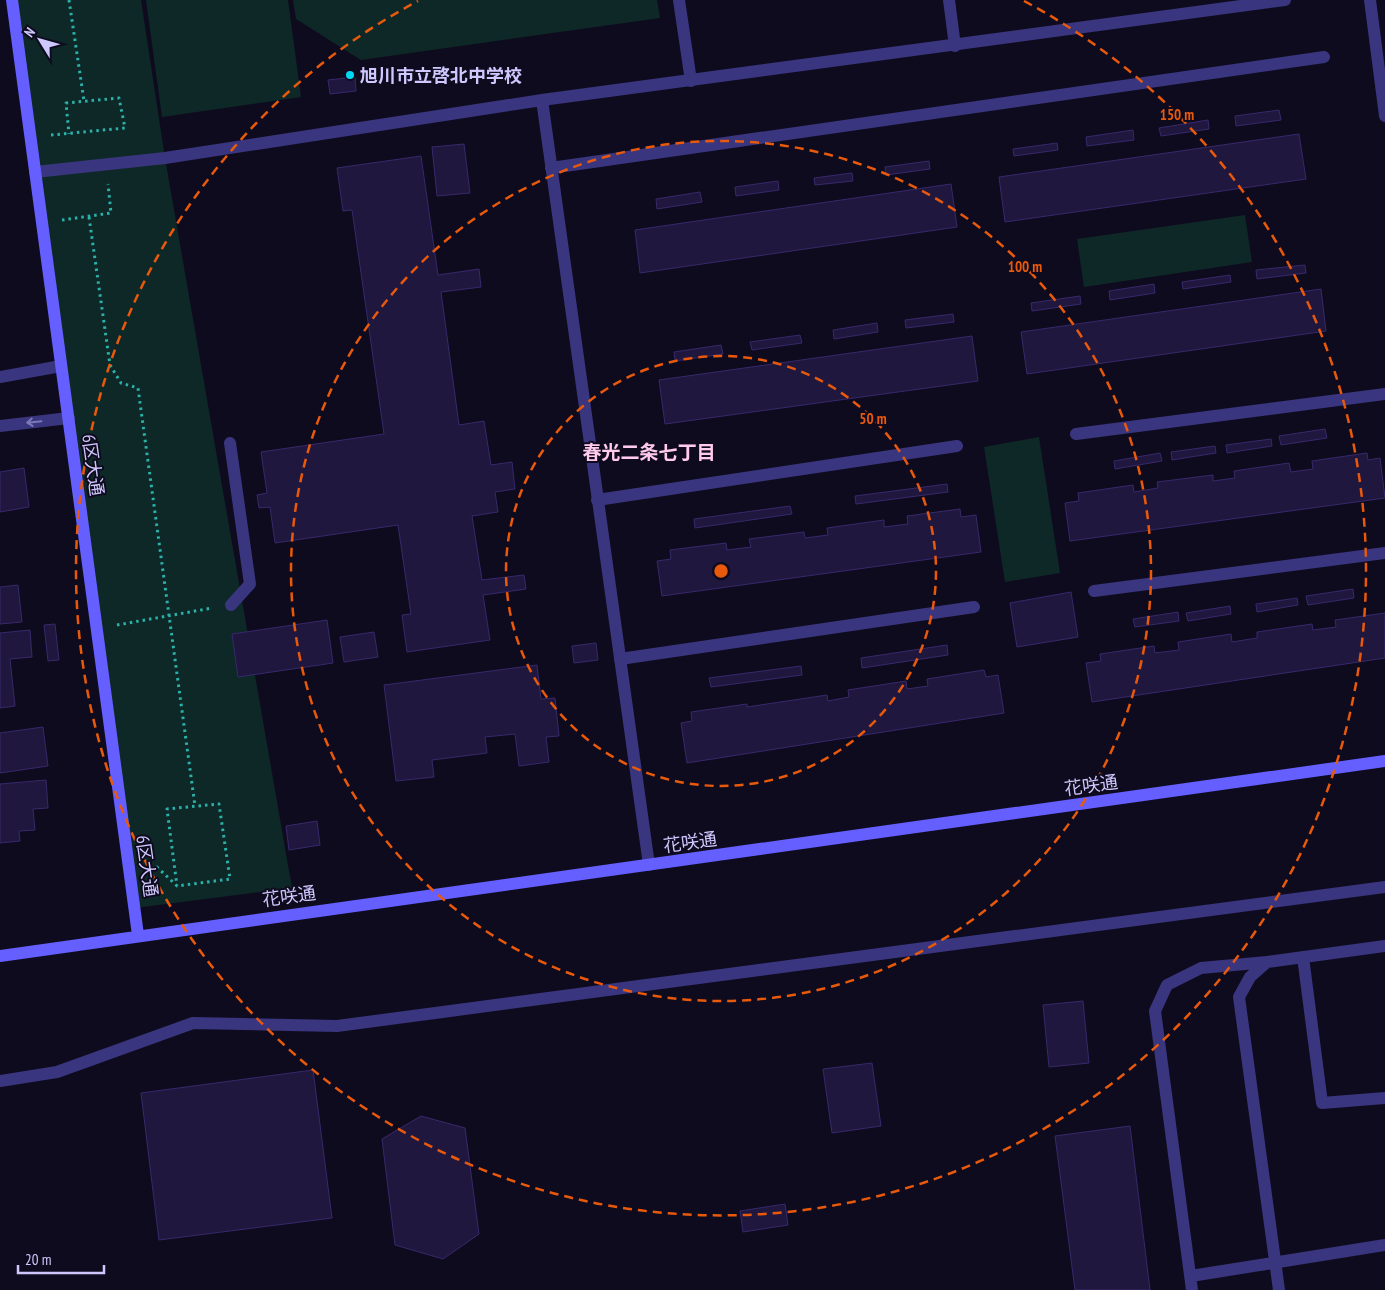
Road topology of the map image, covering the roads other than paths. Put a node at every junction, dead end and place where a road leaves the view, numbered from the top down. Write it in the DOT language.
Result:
graph roads {
  1 [pos="12,0"];
  2 [pos="679,0"];
  3 [pos="949,0"];
  4 [pos="1286,0"];
  5 [pos="1370,0"];
  6 [pos="955,46"];
  7 [pos="1324,57"];
  8 [pos="691,81"];
  9 [pos="542,100"];
  10 [pos="1385,116"];
  11 [pos="551,168"];
  12 [pos="36,172"];
  13 [pos="62,366"];
  14 [pos="0,376"];
  15 [pos="1385,394"];
  16 [pos="68,418"];
  17 [pos="0,426"];
  18 [pos="1076,434"];
  19 [pos="230,444"];
  20 [pos="957,446"];
  21 [pos="597,500"];
  22 [pos="1385,553"];
  23 [pos="1094,591"];
  24 [pos="231,605"];
  25 [pos="974,607"];
  26 [pos="620,659"];
  27 [pos="1385,761"];
  28 [pos="649,865"];
  29 [pos="1385,887"];
  30 [pos="138,935"];
  31 [pos="1385,946"];
  32 [pos="0,956"];
  33 [pos="1303,958"];
  34 [pos="1267,962"];
  35 [pos="0,1081"];
  36 [pos="1385,1098"];
  37 [pos="1385,1245"];
  38 [pos="1275,1261"];
  39 [pos="1191,1276"];
  40 [pos="1192,1290"];
  41 [pos="1280,1290"];
  1 -- 12 [label="street, 6区大通"];
  2 -- 8 [label="street"];
  3 -- 6 [label="street"];
  4 -- 6 [label="street"];
  5 -- 10 [label="street"];
  6 -- 8 [label="street"];
  7 -- 11 [label="street"];
  8 -- 9 [label="street"];
  9 -- 11 [label="street"];
  9 -- 12 [label="street"];
  11 -- 21 [label="street"];
  12 -- 13 [label="street, 6区大通"];
  13 -- 14 [label="street"];
  13 -- 16 [label="street, 6区大通"];
  15 -- 18 [label="street"];
  16 -- 17 [label="street, one-way"];
  16 -- 30 [label="street, 6区大通"];
  19 -- 24 [label="street"];
  20 -- 21 [label="street"];
  21 -- 26 [label="street"];
  22 -- 23 [label="street"];
  25 -- 26 [label="street"];
  26 -- 28 [label="street"];
  27 -- 28 [label="street, 花咲通"];
  28 -- 30 [label="street, 花咲通"];
  29 -- 35 [label="street"];
  30 -- 32 [label="street, 花咲通"];
  31 -- 33 [label="street"];
  33 -- 34 [label="street"];
  33 -- 36 [label="street"];
  34 -- 38 [label="street"];
  34 -- 39 [label="street"];
  37 -- 38 [label="street"];
  38 -- 39 [label="street"];
  38 -- 41 [label="street"];
  39 -- 40 [label="street"];
}
